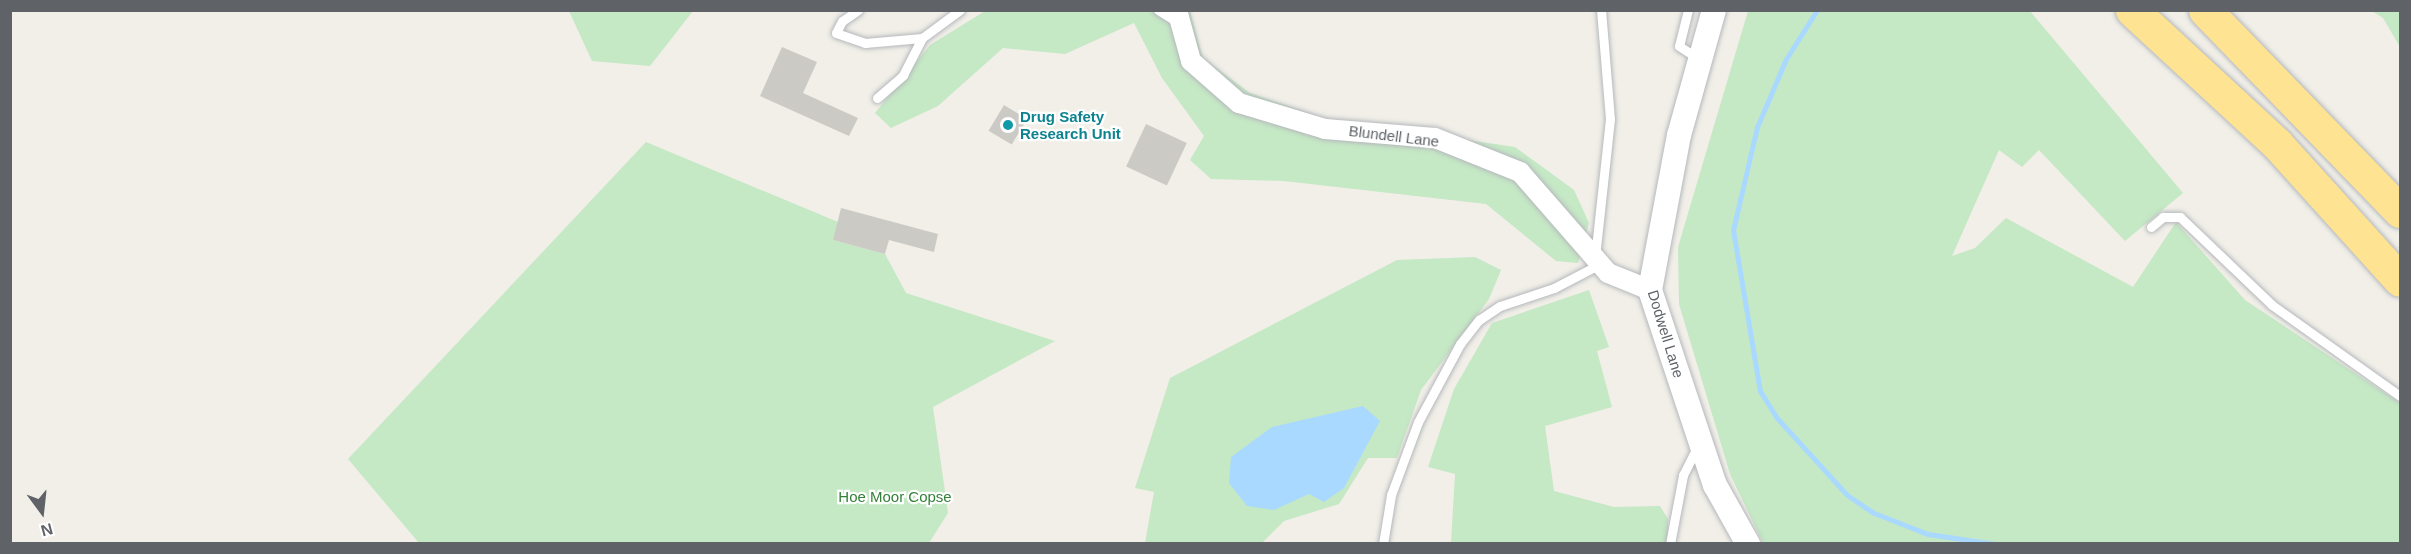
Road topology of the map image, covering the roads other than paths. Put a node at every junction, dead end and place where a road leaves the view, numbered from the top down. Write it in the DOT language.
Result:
graph roads {
  1 [pos="858,10"];
  2 [pos="960,10"];
  3 [pos="1158,10"];
  4 [pos="1601,10"];
  5 [pos="1688,10"];
  6 [pos="1713,10"];
  7 [pos="2132,10"];
  8 [pos="2205,10"];
  9 [pos="1179,17"];
  10 [pos="922,38"];
  11 [pos="1701,60"];
  12 [pos="877,98"];
  13 [pos="2400,211"];
  14 [pos="2151,227"];
  15 [pos="1598,260"];
  16 [pos="2400,280"];
  17 [pos="1650,290"];
  18 [pos="2400,396"];
  19 [pos="1700,440"];
  20 [pos="1383,543"];
  21 [pos="1670,543"];
  22 [pos="1748,543"];
  1 -- 10 [label="lane"];
  2 -- 10 [label="lane"];
  3 -- 9 [label="lane"];
  4 -- 15 [label="lane"];
  5 -- 11 [label="lane"];
  6 -- 11 [label="street, Dodwell Lane"];
  7 -- 16 [label="highway"];
  8 -- 13 [label="highway"];
  9 -- 15 [label="street, Blundell Lane"];
  10 -- 12 [label="lane"];
  11 -- 17 [label="street, Dodwell Lane"];
  14 -- 18 [label="lane"];
  15 -- 17 [label="street, Blundell Lane"];
  15 -- 20 [label="lane"];
  17 -- 19 [label="street, Dodwell Lane"];
  19 -- 21 [label="lane"];
  19 -- 22 [label="street, Dodwell Lane"];
}
